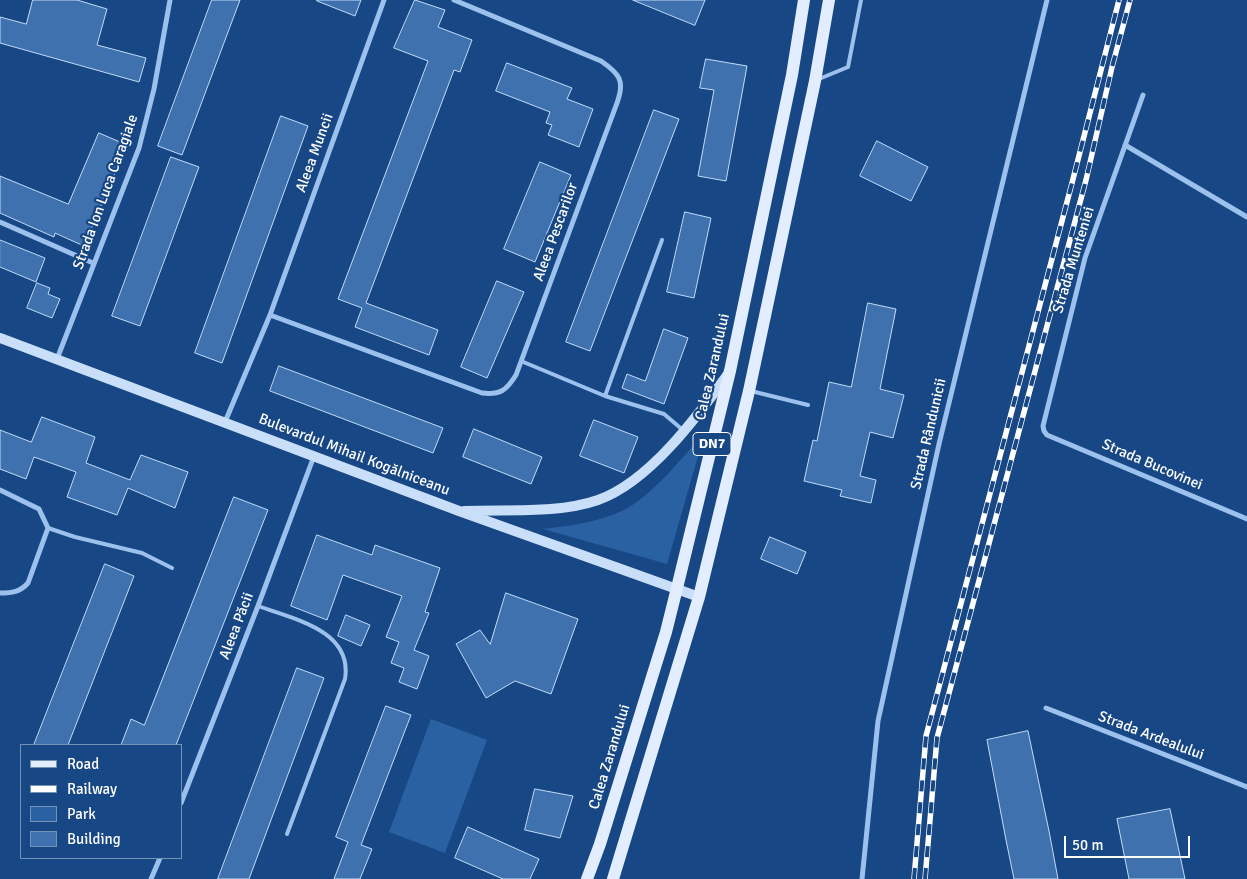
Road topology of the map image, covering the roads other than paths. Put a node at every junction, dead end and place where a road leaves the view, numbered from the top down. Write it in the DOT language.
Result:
graph roads {
  1 [pos="170,0"];
  2 [pos="384,0"];
  3 [pos="454,0"];
  4 [pos="804,0"];
  5 [pos="828,0"];
  6 [pos="861,0"];
  7 [pos="1047,0"];
  8 [pos="815,80"];
  9 [pos="1143,95"];
  10 [pos="1125,145"];
  11 [pos="1247,218"];
  12 [pos="0,222"];
  13 [pos="662,240"];
  14 [pos="93,263"];
  15 [pos="270,315"];
  16 [pos="0,338"];
  17 [pos="57,360"];
  18 [pos="521,361"];
  19 [pos="730,371"];
  20 [pos="749,391"];
  21 [pos="605,396"];
  22 [pos="808,405"];
  23 [pos="225,423"];
  24 [pos="684,432"];
  25 [pos="1048,435"];
  26 [pos="314,456"];
  27 [pos="0,490"];
  28 [pos="459,511"];
  29 [pos="1247,519"];
  30 [pos="48,528"];
  31 [pos="172,568"];
  32 [pos="677,588"];
  33 [pos="0,593"];
  34 [pos="699,597"];
  35 [pos="258,606"];
  36 [pos="1046,708"];
  37 [pos="1247,787"];
  38 [pos="182,800"];
  39 [pos="287,834"];
  40 [pos="160,859"];
  41 [pos="152,879"];
  42 [pos="587,879"];
  43 [pos="613,879"];
  44 [pos="862,879"];
  1 -- 14 [label="street, Strada Ion Luca Caragiale"];
  2 -- 15 [label="street, Aleea Muncii"];
  3 -- 18 [label="street, Aleea Pescarilor"];
  4 -- 19 [label="main road, Calea Zarandului / DN7"];
  5 -- 8 [label="main road, DN7"];
  6 -- 8 [label="lane"];
  7 -- 44 [label="street, Strada Rândunicii"];
  8 -- 20 [label="main road, DN7"];
  9 -- 10 [label="street, Strada Munteniei"];
  10 -- 11 [label="street"];
  10 -- 25 [label="street, Strada Munteniei"];
  12 -- 14 [label="street"];
  13 -- 21 [label="lane"];
  14 -- 17 [label="street, Strada Ion Luca Caragiale"];
  15 -- 18 [label="street, Aleea Pescarilor"];
  15 -- 23 [label="street, Aleea Muncii"];
  16 -- 17 [label="street, Bulevardul Mihail Kogălniceanu"];
  17 -- 23 [label="street, Bulevardul Mihail Kogălniceanu"];
  18 -- 21 [label="lane"];
  19 -- 24 [label="street"];
  19 -- 32 [label="main road, Calea Zarandului / DN7"];
  20 -- 22 [label="lane"];
  20 -- 34 [label="main road, DN7"];
  21 -- 24 [label="lane"];
  23 -- 26 [label="street, Bulevardul Mihail Kogălniceanu"];
  24 -- 28 [label="street"];
  25 -- 29 [label="street, Strada Bucovinei"];
  26 -- 28 [label="street, Bulevardul Mihail Kogălniceanu"];
  26 -- 35 [label="street, Aleea Păcii"];
  27 -- 30 [label="street"];
  28 -- 32 [label="street, Bulevardul Mihail Kogălniceanu"];
  30 -- 31 [label="lane"];
  30 -- 33 [label="street"];
  32 -- 34 [label="street, Bulevardul Mihail Kogălniceanu"];
  32 -- 42 [label="main road, Calea Zarandului / DN7"];
  34 -- 43 [label="main road, DN7"];
  35 -- 38 [label="street, Aleea Păcii"];
  35 -- 39 [label="lane"];
  36 -- 37 [label="street, Strada Ardealului"];
  40 -- 41 [label="street"];
}
